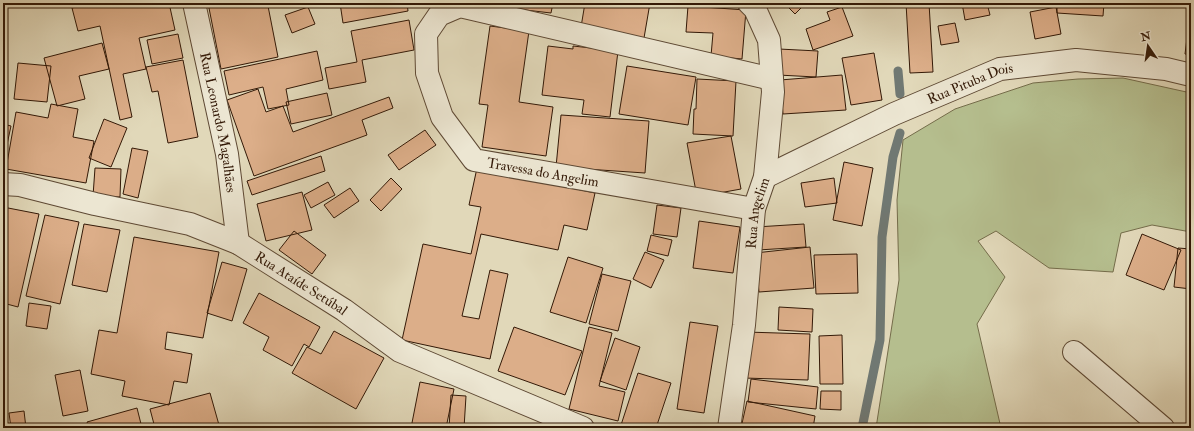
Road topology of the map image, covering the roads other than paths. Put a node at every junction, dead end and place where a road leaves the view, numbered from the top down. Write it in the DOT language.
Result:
graph roads {
  1 [pos="194,3"];
  2 [pos="749,3"];
  3 [pos="1191,75"];
  4 [pos="772,79"];
  5 [pos="765,177"];
  6 [pos="3,184"];
  7 [pos="754,209"];
  8 [pos="238,243"];
  9 [pos="1074,352"];
  10 [pos="583,428"];
  11 [pos="729,428"];
  12 [pos="1163,428"];
  1 -- 8 [label="street, Rua Leonardo Magalhães"];
  2 -- 4 [label="street, Rua Angelim"];
  3 -- 5 [label="street, Rua Pituba Dois"];
  4 -- 5 [label="street, Rua Angelim"];
  4 -- 7 [label="street, Travessa do Angelim"];
  5 -- 7 [label="street, Rua Angelim"];
  6 -- 8 [label="street, Rua Ataíde Setúbal"];
  7 -- 11 [label="street, Rua Angelim"];
  8 -- 10 [label="street, Rua Ataíde Setúbal"];
  9 -- 12 [label="street"];
}
